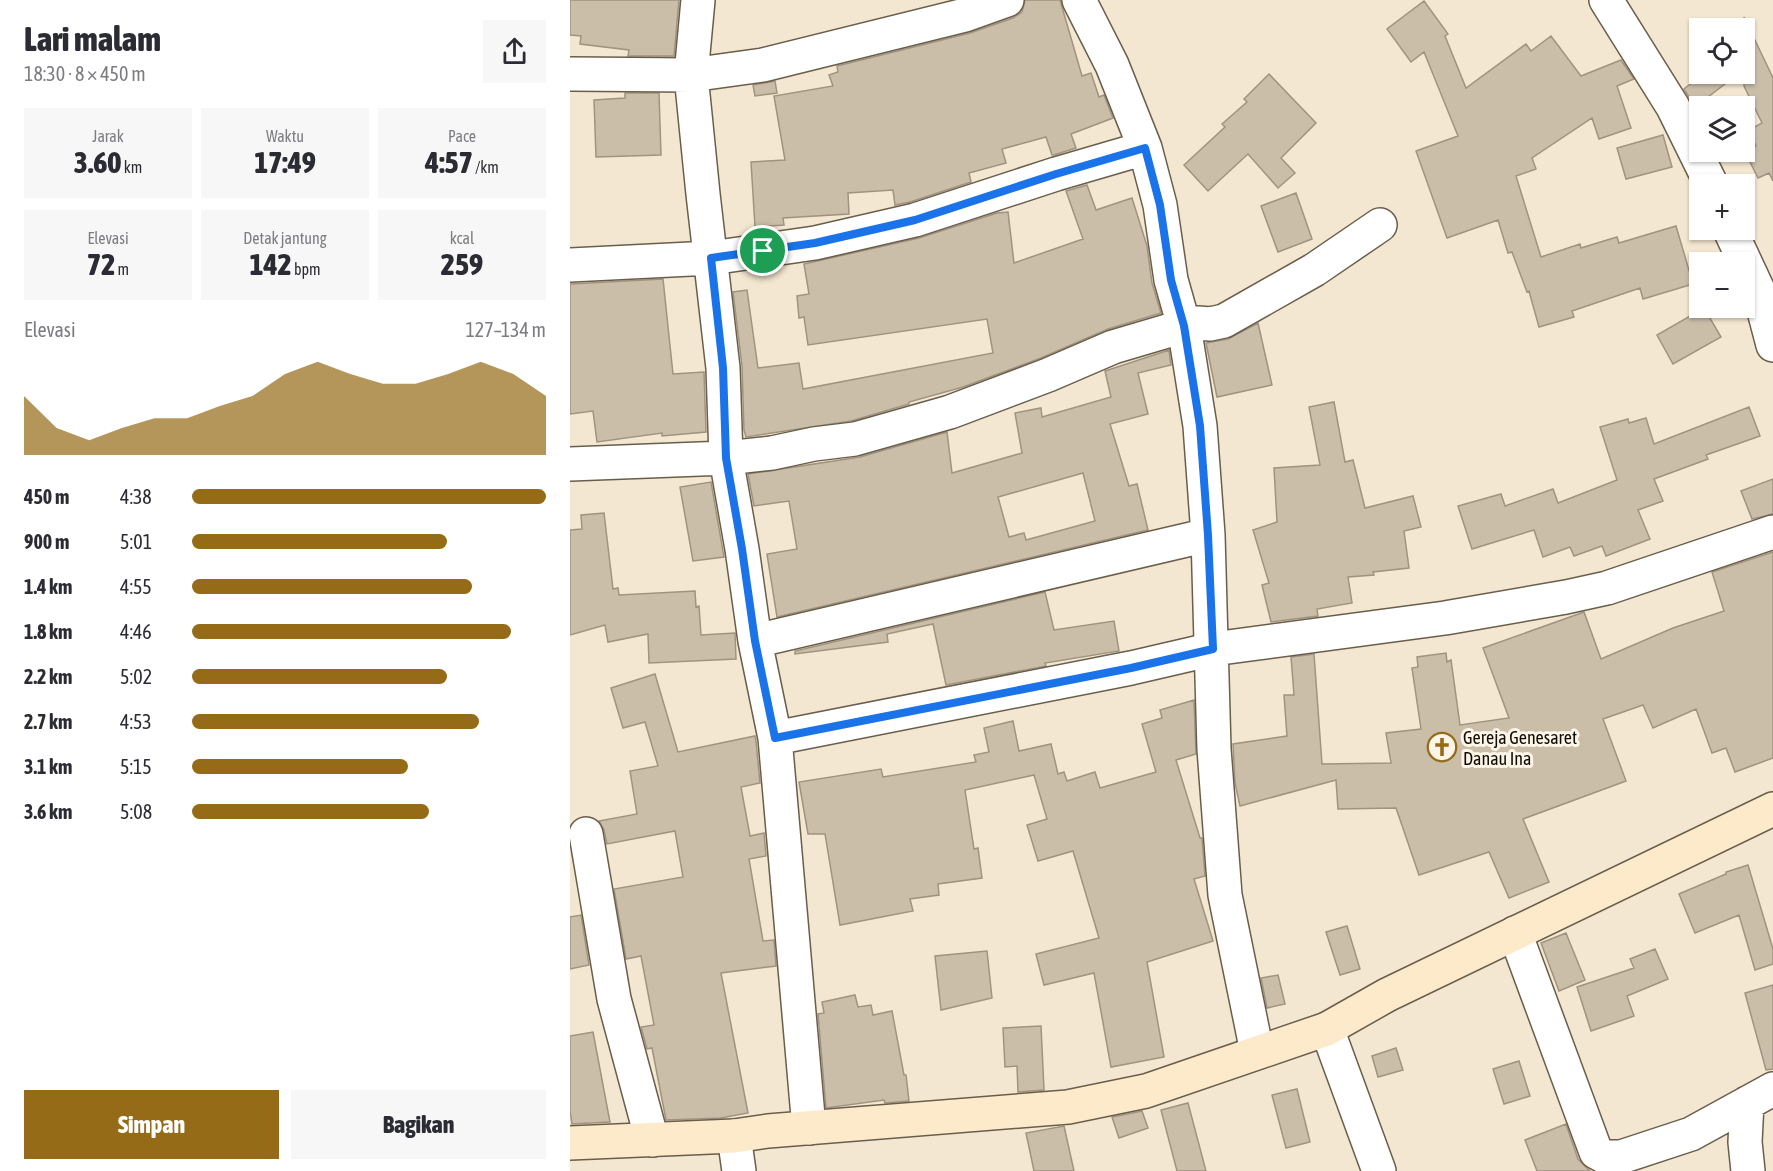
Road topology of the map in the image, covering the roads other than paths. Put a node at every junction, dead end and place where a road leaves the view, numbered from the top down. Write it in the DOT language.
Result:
graph roads {
  1 [pos="698,0"];
  2 [pos="1006,0"];
  3 [pos="1079,0"];
  4 [pos="1606,0"];
  5 [pos="570,74"];
  6 [pos="692,75"];
  7 [pos="1145,148"];
  8 [pos="1706,174"];
  9 [pos="1380,225"];
  10 [pos="1736,240"];
  11 [pos="711,258"];
  12 [pos="570,265"];
  13 [pos="1766,290"];
  14 [pos="1184,326"];
  15 [pos="1773,345"];
  16 [pos="726,458"];
  17 [pos="570,464"];
  18 [pos="1773,532"];
  19 [pos="1208,535"];
  20 [pos="755,641"];
  21 [pos="1213,649"];
  22 [pos="775,738"];
  23 [pos="1773,809"];
  24 [pos="586,834"];
  25 [pos="1515,933"];
  26 [pos="1327,1029"];
  27 [pos="1257,1052"];
  28 [pos="1760,1096"];
  29 [pos="809,1128"];
  30 [pos="734,1136"];
  31 [pos="652,1140"];
  32 [pos="570,1143"];
  33 [pos="739,1171"];
  34 [pos="1379,1171"];
  35 [pos="1748,1171"];
  1 -- 6 [label="street"];
  2 -- 6 [label="street"];
  3 -- 7 [label="street"];
  4 -- 8 [label="street"];
  5 -- 6 [label="street"];
  6 -- 11 [label="street"];
  7 -- 11 [label="street"];
  7 -- 14 [label="street"];
  9 -- 14 [label="street"];
  10 -- 13 [label="street"];
  11 -- 12 [label="street"];
  11 -- 16 [label="street"];
  13 -- 15 [label="street"];
  14 -- 16 [label="street"];
  14 -- 19 [label="street"];
  16 -- 17 [label="street"];
  16 -- 20 [label="street"];
  18 -- 21 [label="street"];
  19 -- 20 [label="street"];
  19 -- 21 [label="street"];
  20 -- 22 [label="street"];
  21 -- 22 [label="street"];
  21 -- 27 [label="street"];
  22 -- 29 [label="street"];
  23 -- 25 [label="street"];
  24 -- 31 [label="street"];
  25 -- 26 [label="street"];
  25 -- 28 [label="street"];
  26 -- 27 [label="street"];
  26 -- 34 [label="street"];
  27 -- 29 [label="street"];
  28 -- 35 [label="street"];
  29 -- 30 [label="street"];
  30 -- 31 [label="street"];
  30 -- 33 [label="street"];
  31 -- 32 [label="street"];
}
